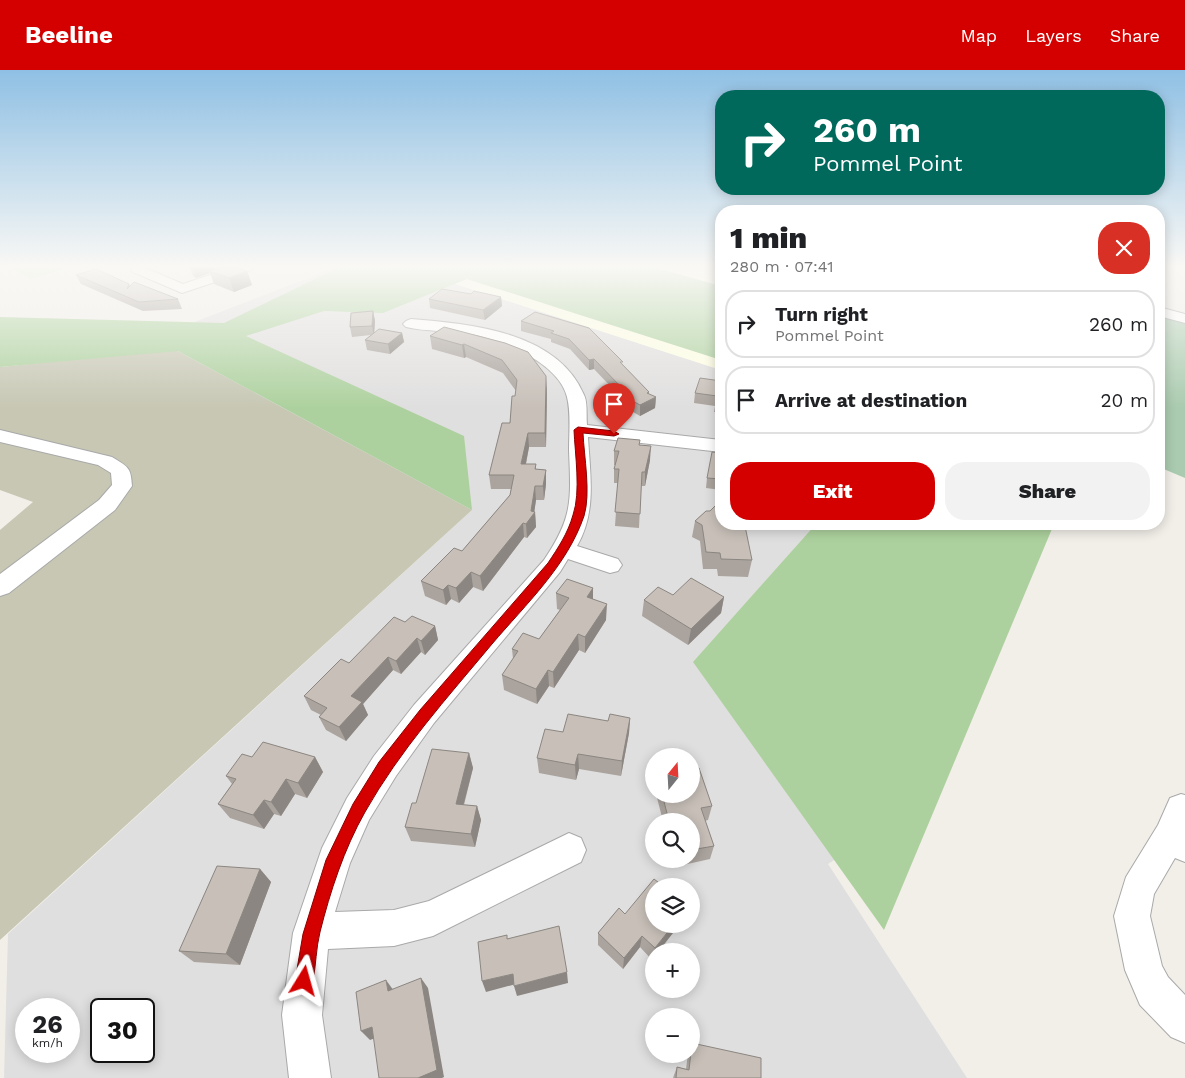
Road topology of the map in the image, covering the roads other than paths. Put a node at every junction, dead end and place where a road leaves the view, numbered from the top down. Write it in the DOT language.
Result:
graph roads {
  1 [pos="1169,314"];
  2 [pos="1185,319"];
  3 [pos="411,324"];
  4 [pos="578,430"];
  5 [pos="0,436"];
  6 [pos="715,445"];
  7 [pos="562,550"];
  8 [pos="610,565"];
  9 [pos="0,587"];
  10 [pos="1179,830"];
  11 [pos="568,850"];
  12 [pos="311,934"];
  13 [pos="1185,1023"];
  14 [pos="310,1078"];
  1 -- 2 [label="street"];
  3 -- 4 [label="street"];
  4 -- 6 [label="street"];
  4 -- 7 [label="street"];
  5 -- 9 [label="street"];
  7 -- 8 [label="street"];
  7 -- 12 [label="street"];
  10 -- 13 [label="street"];
  11 -- 12 [label="street"];
  12 -- 14 [label="street"];
}
